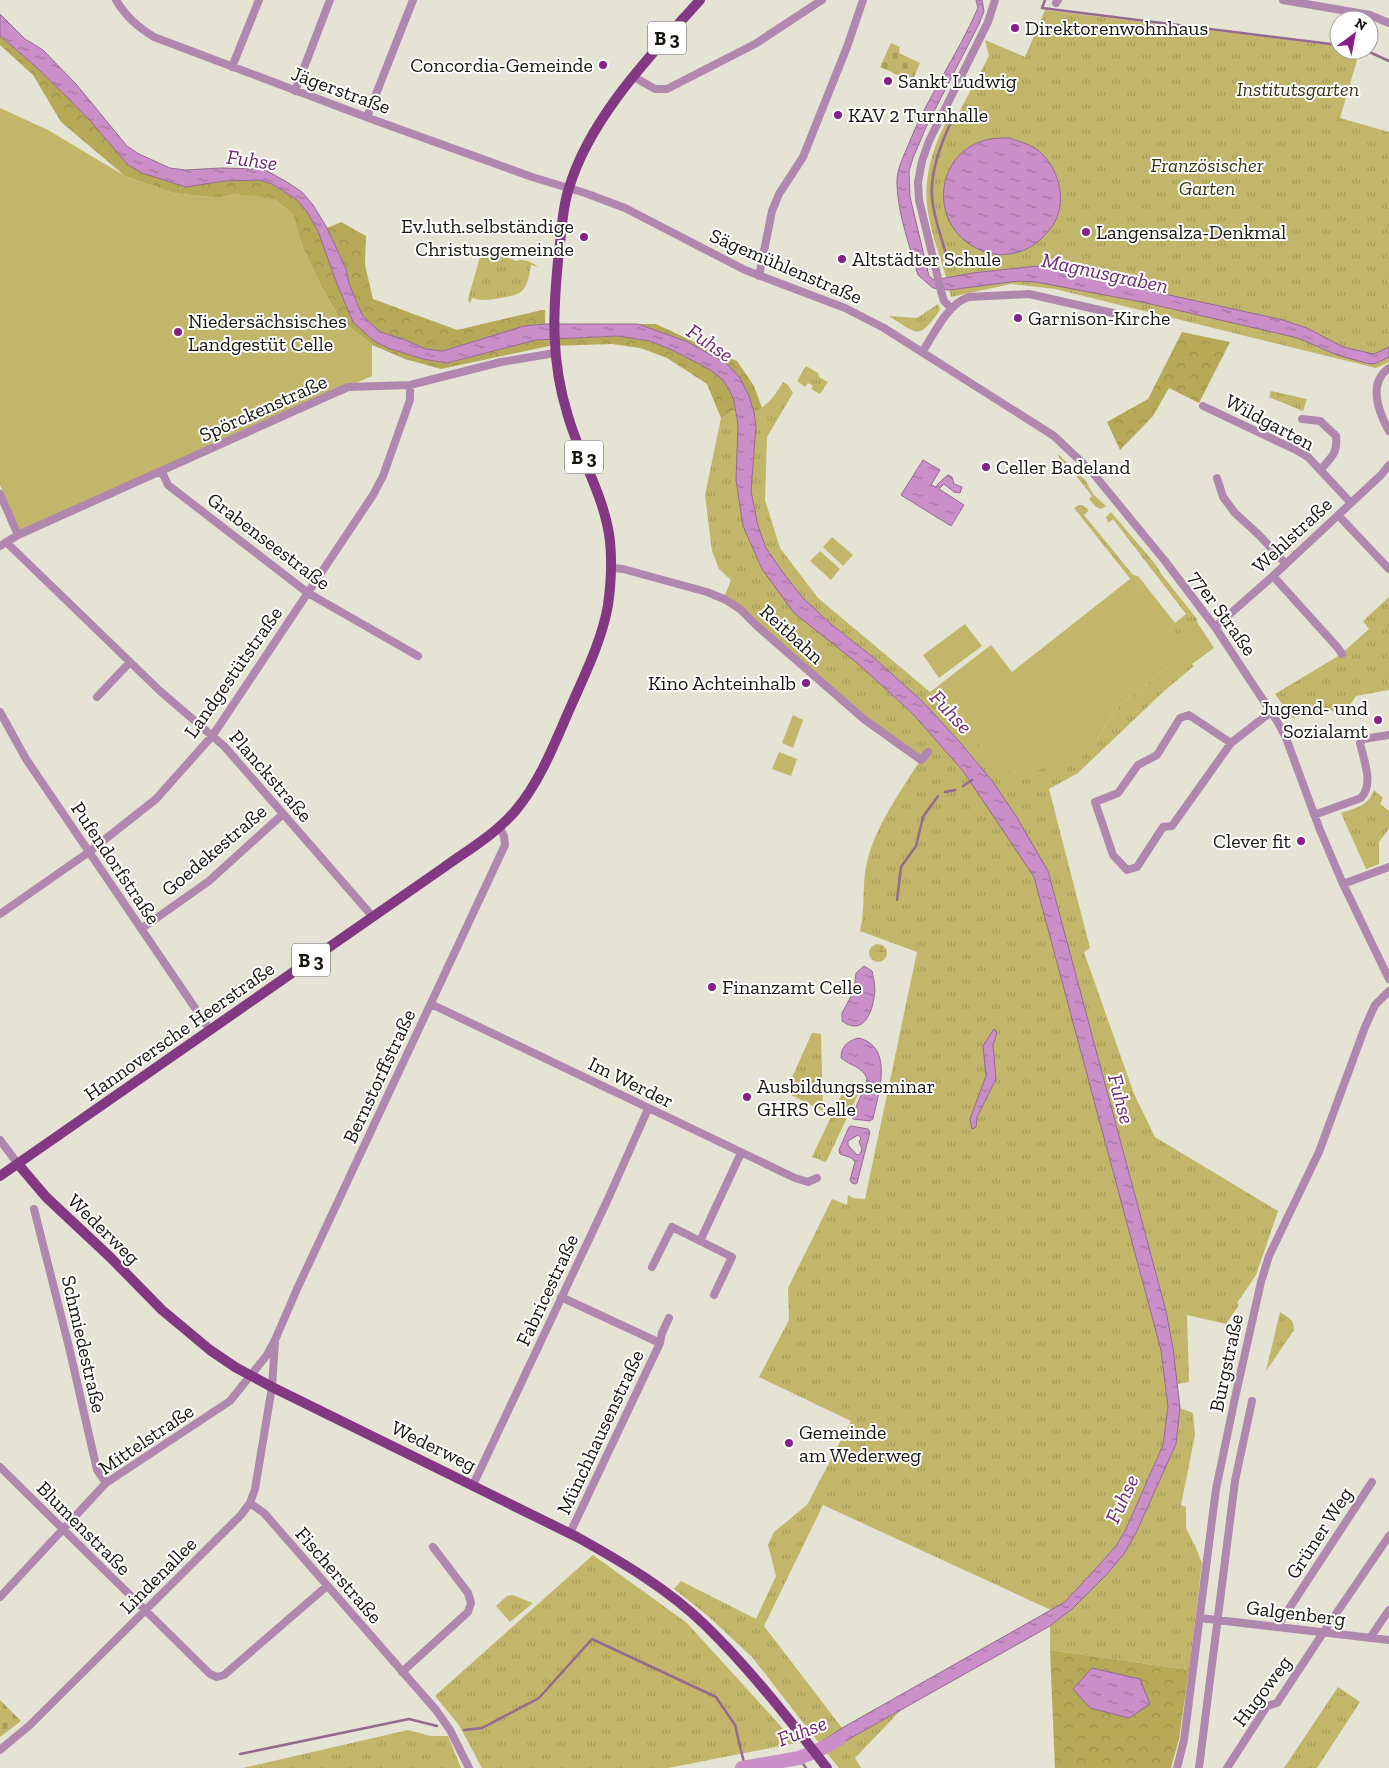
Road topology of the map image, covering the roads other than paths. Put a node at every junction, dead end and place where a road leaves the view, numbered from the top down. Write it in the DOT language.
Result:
graph roads {
  1 [pos="116,0"];
  2 [pos="259,0"];
  3 [pos="330,0"];
  4 [pos="413,0"];
  5 [pos="700,0"];
  6 [pos="822,0"];
  7 [pos="863,0"];
  8 [pos="995,0"];
  9 [pos="1283,0"];
  10 [pos="1389,23"];
  11 [pos="232,67"];
  12 [pos="634,76"];
  13 [pos="295,91"];
  14 [pos="367,117"];
  15 [pos="568,189"];
  16 [pos="759,276"];
  17 [pos="954,305"];
  18 [pos="1113,313"];
  19 [pos="555,350"];
  20 [pos="923,351"];
  21 [pos="1389,368"];
  22 [pos="410,385"];
  23 [pos="982,389"];
  24 [pos="1203,406"];
  25 [pos="1302,419"];
  26 [pos="1389,432"];
  27 [pos="1389,465"];
  28 [pos="1320,470"];
  29 [pos="162,472"];
  30 [pos="1218,478"];
  31 [pos="0,494"];
  32 [pos="1351,503"];
  33 [pos="1338,515"];
  34 [pos="18,535"];
  35 [pos="3,544"];
  36 [pos="1286,564"];
  37 [pos="611,568"];
  38 [pos="1389,569"];
  39 [pos="1273,576"];
  40 [pos="308,593"];
  41 [pos="1215,627"];
  42 [pos="1342,654"];
  43 [pos="418,656"];
  44 [pos="130,662"];
  45 [pos="96,697"];
  46 [pos="1271,712"];
  47 [pos="1,717"];
  48 [pos="213,735"];
  49 [pos="1389,735"];
  50 [pos="1231,743"];
  51 [pos="928,752"];
  52 [pos="283,814"];
  53 [pos="1314,815"];
  54 [pos="499,827"];
  55 [pos="89,852"];
  56 [pos="1389,867"];
  57 [pos="1343,884"];
  58 [pos="0,914"];
  59 [pos="372,917"];
  60 [pos="141,930"];
  61 [pos="1389,979"];
  62 [pos="1389,991"];
  63 [pos="431,1004"];
  64 [pos="210,1030"];
  65 [pos="648,1109"];
  66 [pos="0,1140"];
  67 [pos="741,1153"];
  68 [pos="18,1164"];
  69 [pos="0,1176"];
  70 [pos="817,1178"];
  71 [pos="34,1209"];
  72 [pos="700,1241"];
  73 [pos="652,1267"];
  74 [pos="714,1295"];
  75 [pos="561,1297"];
  76 [pos="669,1318"];
  77 [pos="275,1340"];
  78 [pos="660,1343"];
  79 [pos="251,1376"];
  80 [pos="272,1386"];
  81 [pos="1252,1402"];
  82 [pos="0,1467"];
  83 [pos="1372,1482"];
  84 [pos="106,1483"];
  85 [pos="473,1485"];
  86 [pos="250,1503"];
  87 [pos="63,1531"];
  88 [pos="570,1534"];
  89 [pos="1389,1536"];
  90 [pos="433,1547"];
  91 [pos="327,1586"];
  92 [pos="0,1597"];
  93 [pos="1389,1610"];
  94 [pos="146,1611"];
  95 [pos="1200,1618"];
  96 [pos="1218,1620"];
  97 [pos="1276,1627"];
  98 [pos="1322,1633"];
  99 [pos="1370,1638"];
  100 [pos="1389,1640"];
  101 [pos="402,1672"];
  102 [pos="0,1750"];
  103 [pos="469,1768"];
  104 [pos="827,1768"];
  105 [pos="1177,1768"];
  106 [pos="1199,1768"];
  107 [pos="1227,1768"];
  1 -- 11 [label="street, Jägerstraße"];
  2 -- 11 [label="street"];
  3 -- 13 [label="street"];
  4 -- 14 [label="street"];
  5 -- 12 [label="main road, B 3"];
  6 -- 12 [label="street"];
  7 -- 16 [label="street"];
  8 -- 17 [label="street"];
  9 -- 10 [label="street"];
  11 -- 13 [label="street, Jägerstraße"];
  12 -- 15 [label="main road, B 3"];
  13 -- 14 [label="street, Jägerstraße"];
  14 -- 15 [label="street, Jägerstraße"];
  15 -- 16 [label="street, Sägemühlenstraße"];
  15 -- 19 [label="main road, B 3"];
  16 -- 20 [label="street, Sägemühlenstraße"];
  17 -- 18 [label="street"];
  17 -- 20 [label="street"];
  19 -- 22 [label="street, Spörckenstraße"];
  19 -- 37 [label="main road, B 3"];
  20 -- 23 [label="street, Sägemühlenstraße"];
  21 -- 26 [label="street"];
  22 -- 29 [label="street, Spörckenstraße"];
  22 -- 40 [label="street, Landgestütstraße"];
  23 -- 41 [label="street, 77er Straße"];
  24 -- 28 [label="street, Wildgarten"];
  25 -- 28 [label="street, Wildgarten"];
  27 -- 32 [label="street, Wehlstraße"];
  28 -- 32 [label="street, Wildgarten"];
  29 -- 34 [label="street, Spörckenstraße"];
  29 -- 40 [label="street, Grabenseestraße"];
  30 -- 36 [label="street"];
  31 -- 34 [label="street"];
  32 -- 33 [label="street, Wehlstraße"];
  33 -- 36 [label="street, Wehlstraße"];
  33 -- 38 [label="street"];
  34 -- 35 [label="street, Spörckenstraße"];
  35 -- 44 [label="street, Planckstraße"];
  36 -- 39 [label="street, Wehlstraße"];
  37 -- 51 [label="street, Reitbahn"];
  37 -- 54 [label="main road, B 3"];
  39 -- 41 [label="street, Wehlstraße"];
  39 -- 42 [label="street"];
  40 -- 43 [label="street, Grabenseestraße"];
  40 -- 48 [label="street, Landgestütstraße"];
  41 -- 46 [label="street, 77er Straße"];
  44 -- 45 [label="street"];
  44 -- 48 [label="street, Planckstraße"];
  46 -- 50 [label="street"];
  46 -- 53 [label="street, 77er Straße"];
  47 -- 55 [label="street, Pufendorfstraße"];
  48 -- 52 [label="street, Planckstraße"];
  48 -- 55 [label="street, Landgestütstraße"];
  49 -- 53 [label="street"];
  50 -- 50 [label="street"];
  52 -- 59 [label="street, Planckstraße"];
  52 -- 60 [label="street, Goedekestraße"];
  53 -- 57 [label="street, 77er Straße"];
  54 -- 59 [label="main road, Hannoversche Heerstraße / B 3"];
  54 -- 63 [label="street, Bernstorffstraße"];
  55 -- 58 [label="street, Landgestütstraße"];
  55 -- 60 [label="street, Pufendorfstraße"];
  56 -- 57 [label="street"];
  57 -- 61 [label="street, 77er Straße"];
  59 -- 64 [label="main road, Hannoversche Heerstraße / B 3"];
  60 -- 64 [label="street, Pufendorfstraße"];
  62 -- 95 [label="street, Burgstraße"];
  63 -- 65 [label="street, Im Werder"];
  63 -- 77 [label="street, Bernstorffstraße"];
  64 -- 68 [label="main road, Hannoversche Heerstraße / B 3"];
  65 -- 67 [label="street, Im Werder"];
  65 -- 75 [label="street, Fabricestraße"];
  66 -- 68 [label="street"];
  67 -- 70 [label="street, Im Werder"];
  67 -- 72 [label="street"];
  68 -- 69 [label="main road, Hannoversche Heerstraße"];
  68 -- 79 [label="main road, Wederweg"];
  71 -- 84 [label="street, Schmiedestraße"];
  72 -- 73 [label="street"];
  72 -- 74 [label="street"];
  75 -- 78 [label="street, Münchhausenstraße"];
  75 -- 85 [label="street, Fabricestraße"];
  76 -- 78 [label="street, Münchhausenstraße"];
  77 -- 79 [label="street, Bernstorffstraße"];
  77 -- 80 [label="street, Bernstorffstraße"];
  78 -- 88 [label="street, Münchhausenstraße"];
  79 -- 80 [label="main road, Wederweg"];
  79 -- 84 [label="street, Mittelstraße"];
  80 -- 85 [label="main road, Wederweg"];
  80 -- 86 [label="street, Lindenallee"];
  81 -- 96 [label="street, Burgstraße"];
  82 -- 87 [label="street, Blumenstraße"];
  83 -- 97 [label="street, Grüner Weg"];
  84 -- 87 [label="street, Mittelstraße"];
  85 -- 88 [label="main road, Wederweg"];
  86 -- 91 [label="street, Fischerstraße"];
  86 -- 94 [label="street, Lindenallee"];
  87 -- 92 [label="street, Mittelstraße"];
  87 -- 94 [label="street, Blumenstraße"];
  88 -- 104 [label="main road, Wederweg"];
  89 -- 98 [label="street, Hugoweg"];
  90 -- 101 [label="street"];
  91 -- 94 [label="street, Blumenstraße"];
  91 -- 101 [label="street, Fischerstraße"];
  93 -- 99 [label="street"];
  94 -- 102 [label="street, Lindenallee"];
  95 -- 96 [label="street, Galgenberg"];
  95 -- 105 [label="street, Burgstraße"];
  96 -- 97 [label="street, Galgenberg"];
  96 -- 106 [label="street, Burgstraße"];
  97 -- 98 [label="street, Galgenberg"];
  98 -- 99 [label="street, Galgenberg"];
  98 -- 107 [label="street, Hugoweg"];
  99 -- 100 [label="street, Galgenberg"];
  101 -- 103 [label="street, Fischerstraße"];
}
